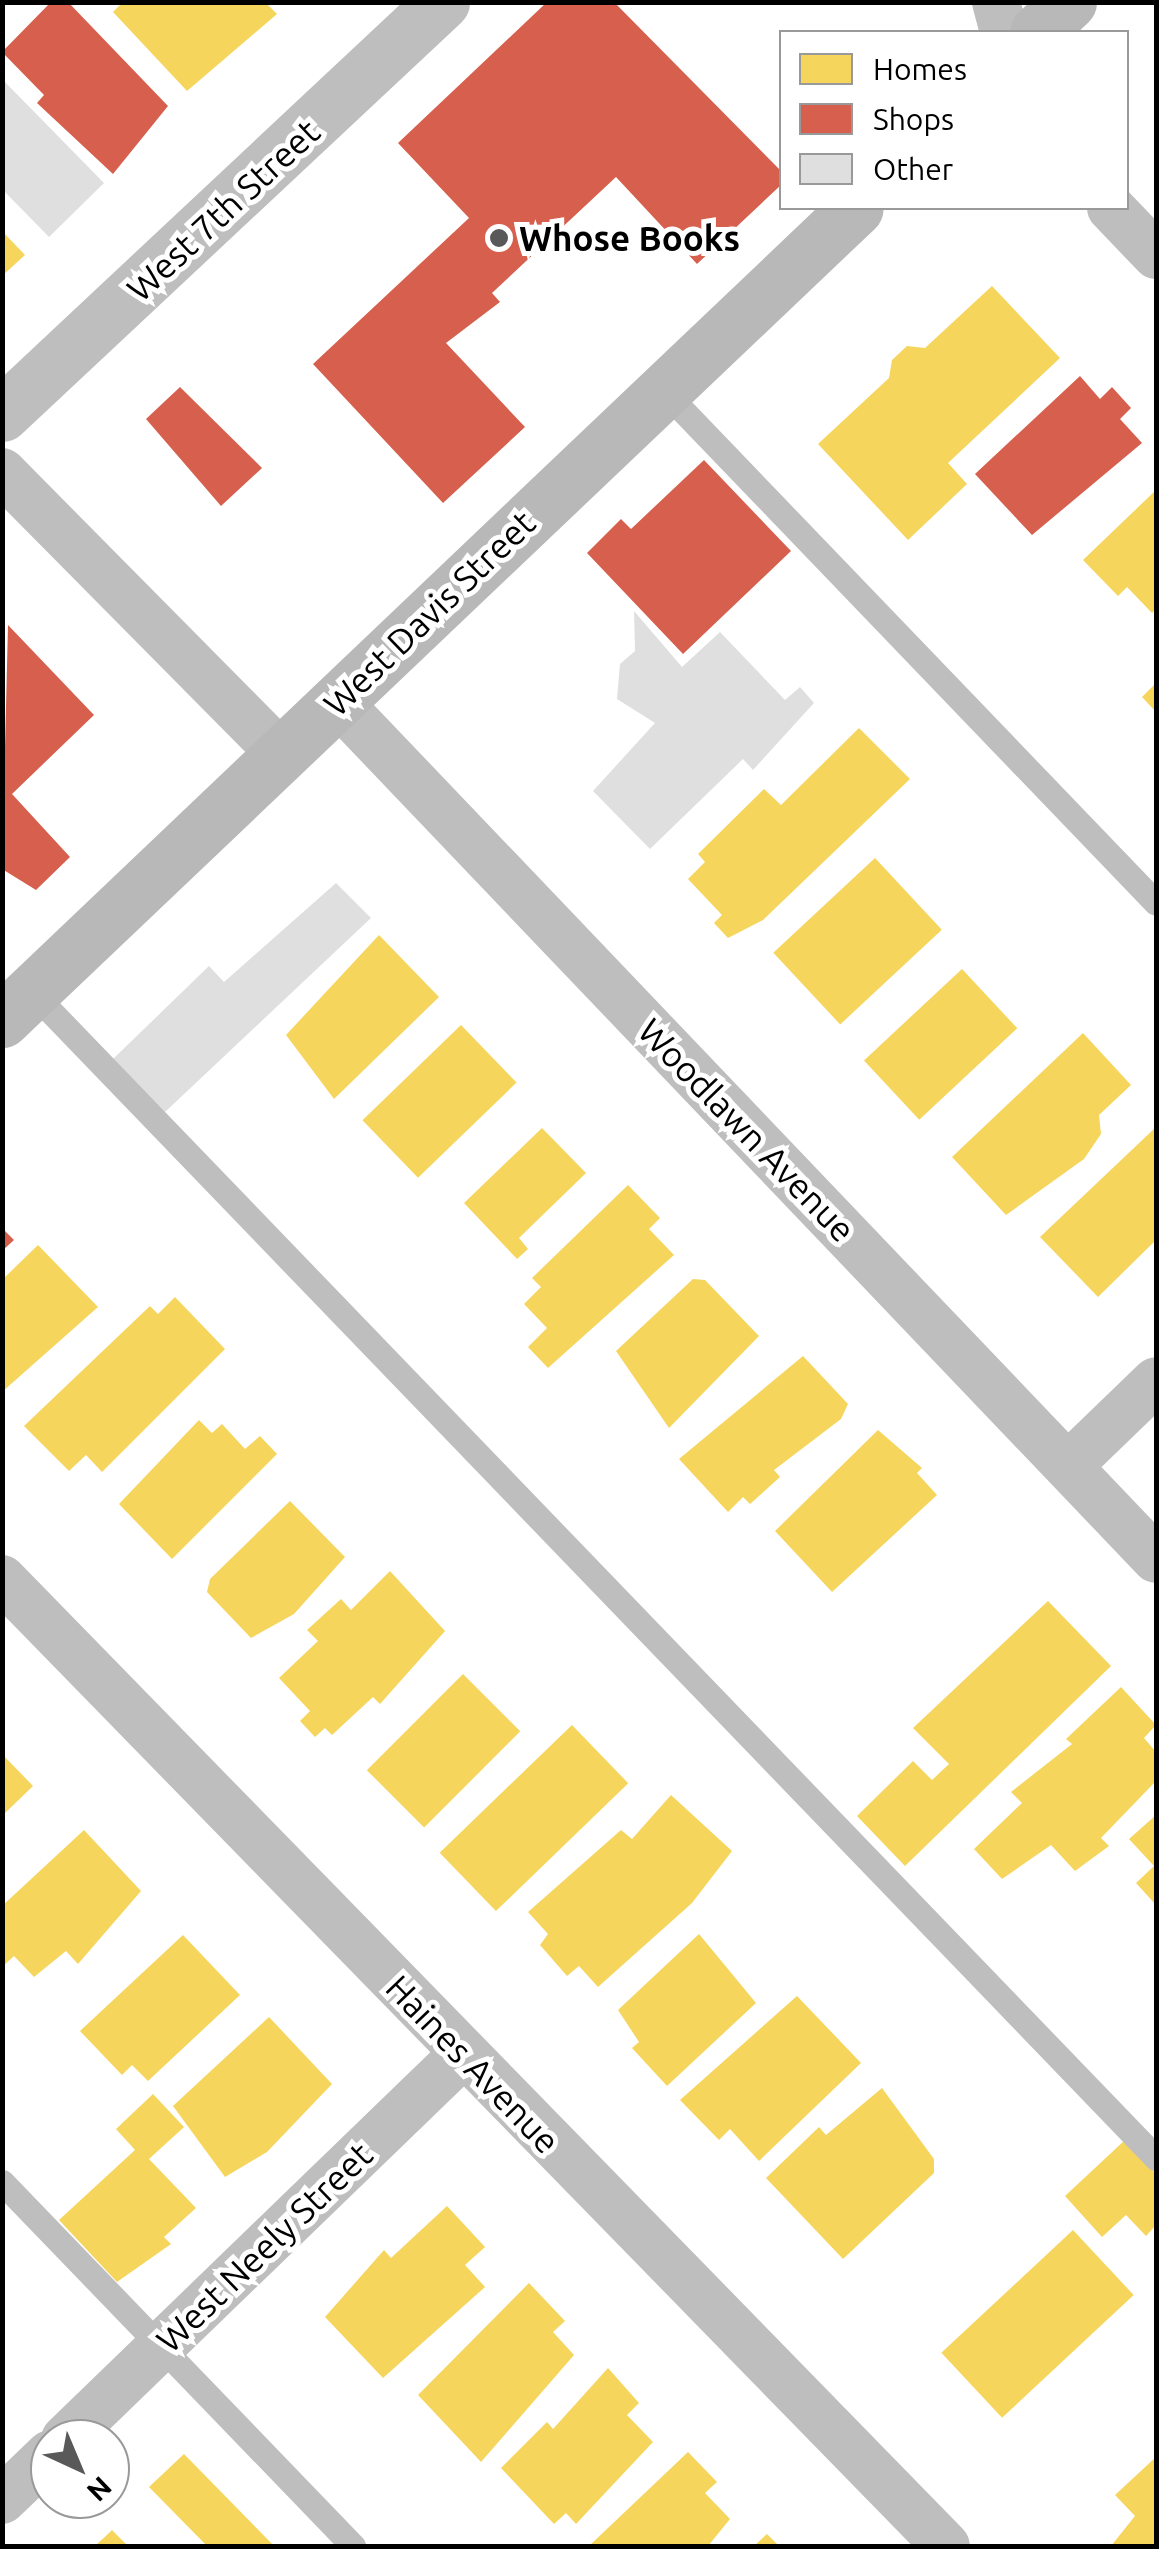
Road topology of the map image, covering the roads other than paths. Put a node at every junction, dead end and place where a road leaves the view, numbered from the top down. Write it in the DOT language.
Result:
graph roads {
  1 [pos="442,2"];
  2 [pos="996,2"];
  3 [pos="1069,2"];
  4 [pos="1003,30"];
  5 [pos="1039,30"];
  6 [pos="854,210"];
  7 [pos="1113,210"];
  8 [pos="1156,255"];
  9 [pos="664,390"];
  10 [pos="2,414"];
  11 [pos="2,472"];
  12 [pos="337,701"];
  13 [pos="282,754"];
  14 [pos="1156,903"];
  15 [pos="17,1006"];
  16 [pos="1156,1381"];
  17 [pos="1068,1466"];
  18 [pos="1156,1559"];
  19 [pos="2,1579"];
  20 [pos="462,2055"];
  21 [pos="1156,2158"];
  22 [pos="2,2182"];
  23 [pos="160,2346"];
  24 [pos="85,2419"];
  25 [pos="30,2473"];
  26 [pos="2,2500"];
  27 [pos="354,2546"];
  28 [pos="946,2546"];
  1 -- 10 [label="street, West 7th Street"];
  2 -- 4 [label="street"];
  3 -- 5 [label="main road"];
  6 -- 9 [label="main road, West Davis Street"];
  7 -- 8 [label="street"];
  9 -- 12 [label="main road, West Davis Street"];
  9 -- 14 [label="lane"];
  11 -- 13 [label="street"];
  12 -- 13 [label="main road, West Davis Street"];
  12 -- 17 [label="street, Woodlawn Avenue"];
  13 -- 15 [label="main road, West Davis Street"];
  15 -- 21 [label="lane"];
  16 -- 17 [label="street"];
  17 -- 18 [label="street, Woodlawn Avenue"];
  19 -- 20 [label="street, Haines Avenue"];
  20 -- 23 [label="street, West Neely Street"];
  20 -- 28 [label="street, Haines Avenue"];
  22 -- 23 [label="lane"];
  23 -- 24 [label="street, West Neely Street"];
  23 -- 27 [label="lane"];
  25 -- 26 [label="street"];
}
